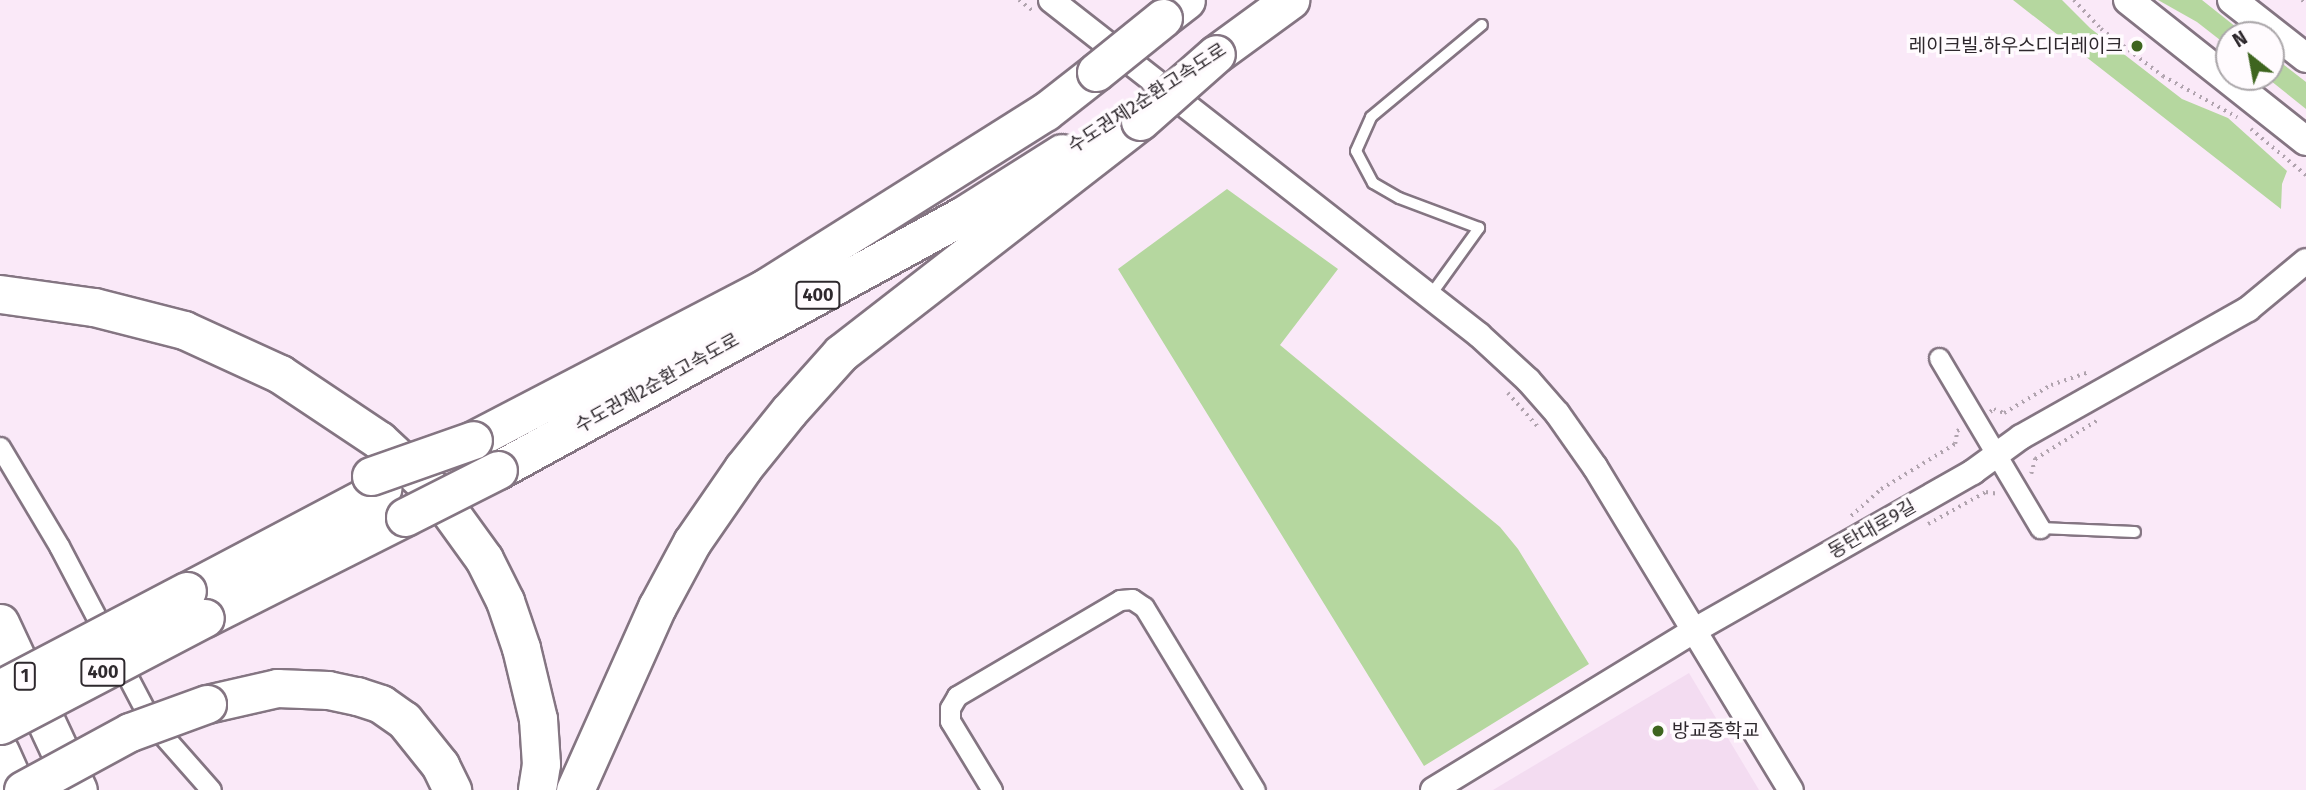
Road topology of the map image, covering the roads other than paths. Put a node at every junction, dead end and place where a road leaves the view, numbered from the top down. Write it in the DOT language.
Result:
graph roads {
  1 [pos="1290,0"];
  2 [pos="2128,0"];
  3 [pos="2232,0"];
  4 [pos="1046,8"];
  5 [pos="1175,9"];
  6 [pos="1482,25"];
  7 [pos="2306,58"];
  8 [pos="1136,115"];
  9 [pos="2306,141"];
  10 [pos="2306,261"];
  11 [pos="9,295"];
  12 [pos="1430,297"];
  13 [pos="1939,358"];
  14 [pos="0,447"];
  15 [pos="1998,456"];
  16 [pos="2040,528"];
  17 [pos="2135,533"];
  18 [pos="190,594"];
  19 [pos="0,623"];
  20 [pos="1695,630"];
  21 [pos="0,665"];
  22 [pos="0,690"];
  23 [pos="0,725"];
  24 [pos="50,729"];
  25 [pos="0,752"];
  26 [pos="17,790"];
  27 [pos="23,790"];
  28 [pos="78,790"];
  29 [pos="87,790"];
  30 [pos="211,790"];
  31 [pos="452,790"];
  32 [pos="537,790"];
  33 [pos="575,790"];
  34 [pos="992,790"];
  35 [pos="1255,790"];
  36 [pos="1433,790"];
  37 [pos="1791,790"];
  1 -- 8 [label="highway, 수도권제2순환고속도로, bridge"];
  2 -- 9 [label="main road"];
  3 -- 7 [label="main road"];
  4 -- 12 [label="street"];
  5 -- 18 [label="highway, 수도권제2순환고속도로 / 400, bridge"];
  6 -- 12 [label="lane"];
  8 -- 18 [label="highway, 수도권제2순환고속도로 / 400, bridge"];
  8 -- 33 [label="highway"];
  10 -- 15 [label="street, 동탄대로9길"];
  11 -- 32 [label="highway"];
  12 -- 20 [label="street"];
  13 -- 15 [label="street"];
  14 -- 30 [label="street"];
  15 -- 16 [label="street"];
  15 -- 20 [label="street, 동탄대로9길"];
  16 -- 17 [label="lane"];
  18 -- 21 [label="highway"];
  18 -- 22 [label="highway, 수도권제2순환고속도로 / 400, bridge"];
  18 -- 23 [label="highway, 수도권제2순환고속도로 / 400, bridge"];
  19 -- 24 [label="highway, 1"];
  20 -- 36 [label="street, 동탄대로9길"];
  20 -- 37 [label="street"];
  24 -- 28 [label="highway, 1"];
  24 -- 29 [label="highway"];
  25 -- 26 [label="highway"];
  27 -- 31 [label="highway, bridge"];
  34 -- 35 [label="street"];
}
